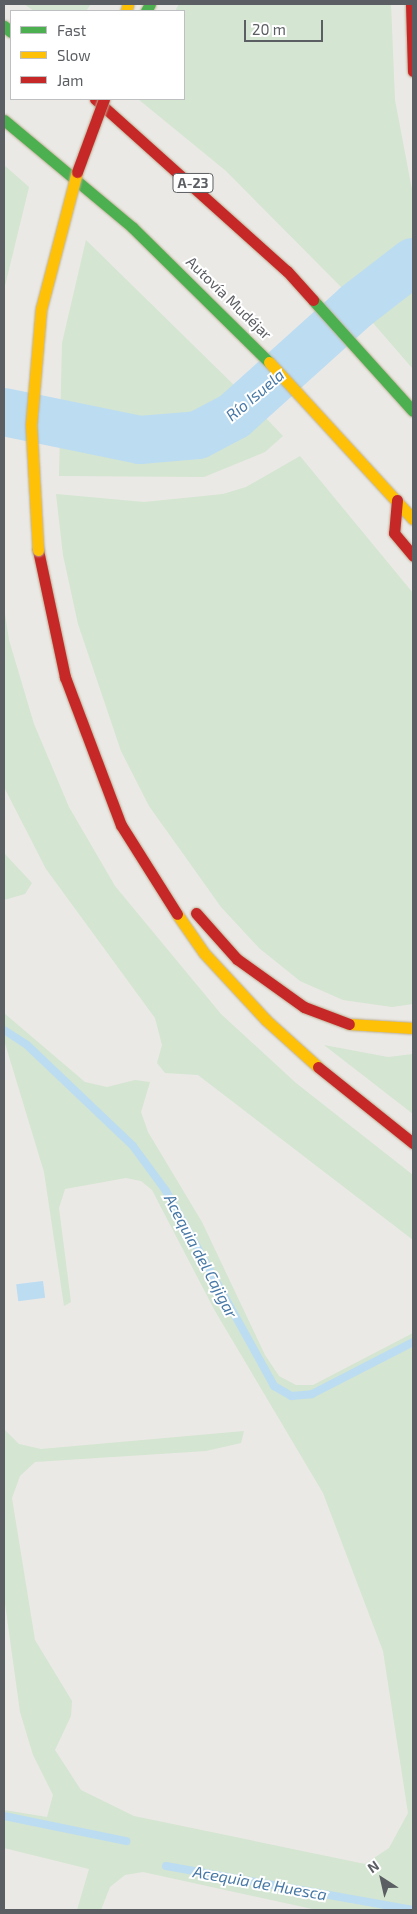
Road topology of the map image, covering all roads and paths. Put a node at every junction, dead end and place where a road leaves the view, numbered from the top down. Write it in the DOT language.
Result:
graph roads {
  1 [pos="411,4"];
  2 [pos="413,71"];
  3 [pos="96,100"];
  4 [pos="104,100"];
  5 [pos="4,120"];
  6 [pos="413,411"];
  7 [pos="398,500"];
  8 [pos="413,519"];
  9 [pos="413,556"];
  10 [pos="104,777"];
  11 [pos="176,886"];
  12 [pos="186,900"];
  13 [pos="413,1028"];
  14 [pos="413,1143"];
  1 -- 2 [label="highway"];
  3 -- 6 [label="highway, A-23"];
  4 -- 10 [label="highway, bridge"];
  5 -- 7 [label="highway, Autovía Mudéjar"];
  7 -- 8 [label="highway, Autovía Mudéjar"];
  7 -- 9 [label="highway"];
  10 -- 11 [label="highway"];
  10 -- 14 [label="highway"];
  12 -- 13 [label="highway"];
}
